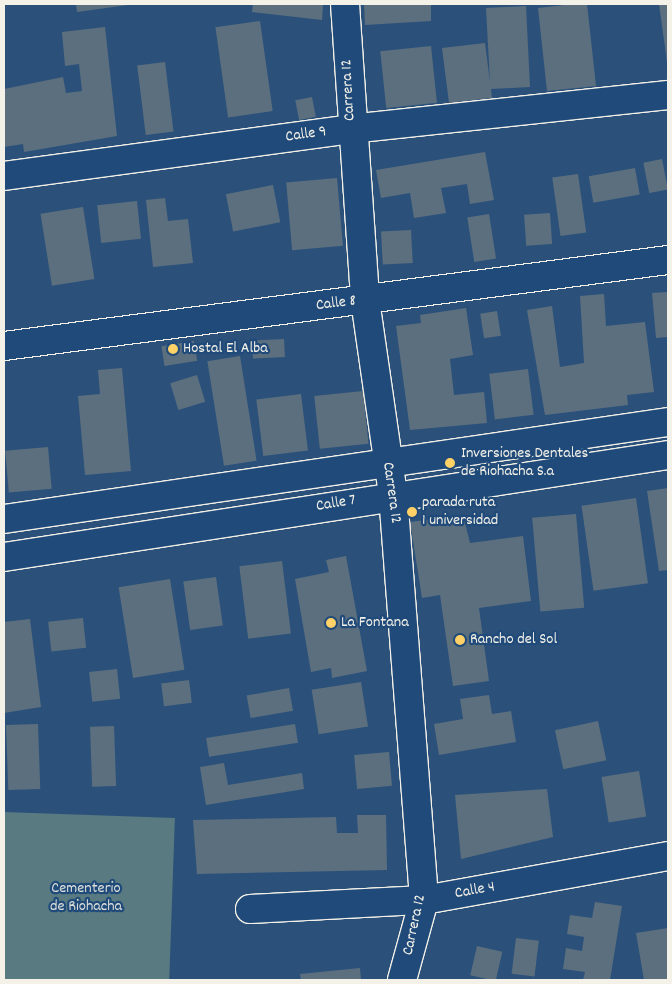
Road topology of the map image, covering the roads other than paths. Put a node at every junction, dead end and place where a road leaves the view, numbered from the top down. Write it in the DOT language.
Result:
graph roads {
  1 [pos="345,4"];
  2 [pos="668,95"];
  3 [pos="350,129"];
  4 [pos="4,176"];
  5 [pos="668,260"];
  6 [pos="365,300"];
  7 [pos="4,346"];
  8 [pos="668,422"];
  9 [pos="668,455"];
  10 [pos="386,460"];
  11 [pos="393,495"];
  12 [pos="4,519"];
  13 [pos="4,558"];
  14 [pos="668,856"];
  15 [pos="424,900"];
  16 [pos="250,909"];
  17 [pos="402,980"];
  1 -- 3 [label="street, Carrera 12"];
  2 -- 3 [label="street, Calle 9"];
  3 -- 4 [label="street, Calle 9"];
  3 -- 6 [label="street, Carrera 12"];
  5 -- 6 [label="street, Calle 8"];
  6 -- 7 [label="street, Calle 8"];
  6 -- 10 [label="street, Carrera 12"];
  8 -- 10 [label="street"];
  9 -- 11 [label="street, Calle 7"];
  10 -- 11 [label="street, Carrera 12"];
  10 -- 12 [label="street"];
  11 -- 13 [label="street, Calle 7"];
  11 -- 15 [label="street, Carrera 12"];
  14 -- 15 [label="street, Calle 4"];
  15 -- 16 [label="street, Calle 4"];
  15 -- 17 [label="street, Carrera 12"];
}
